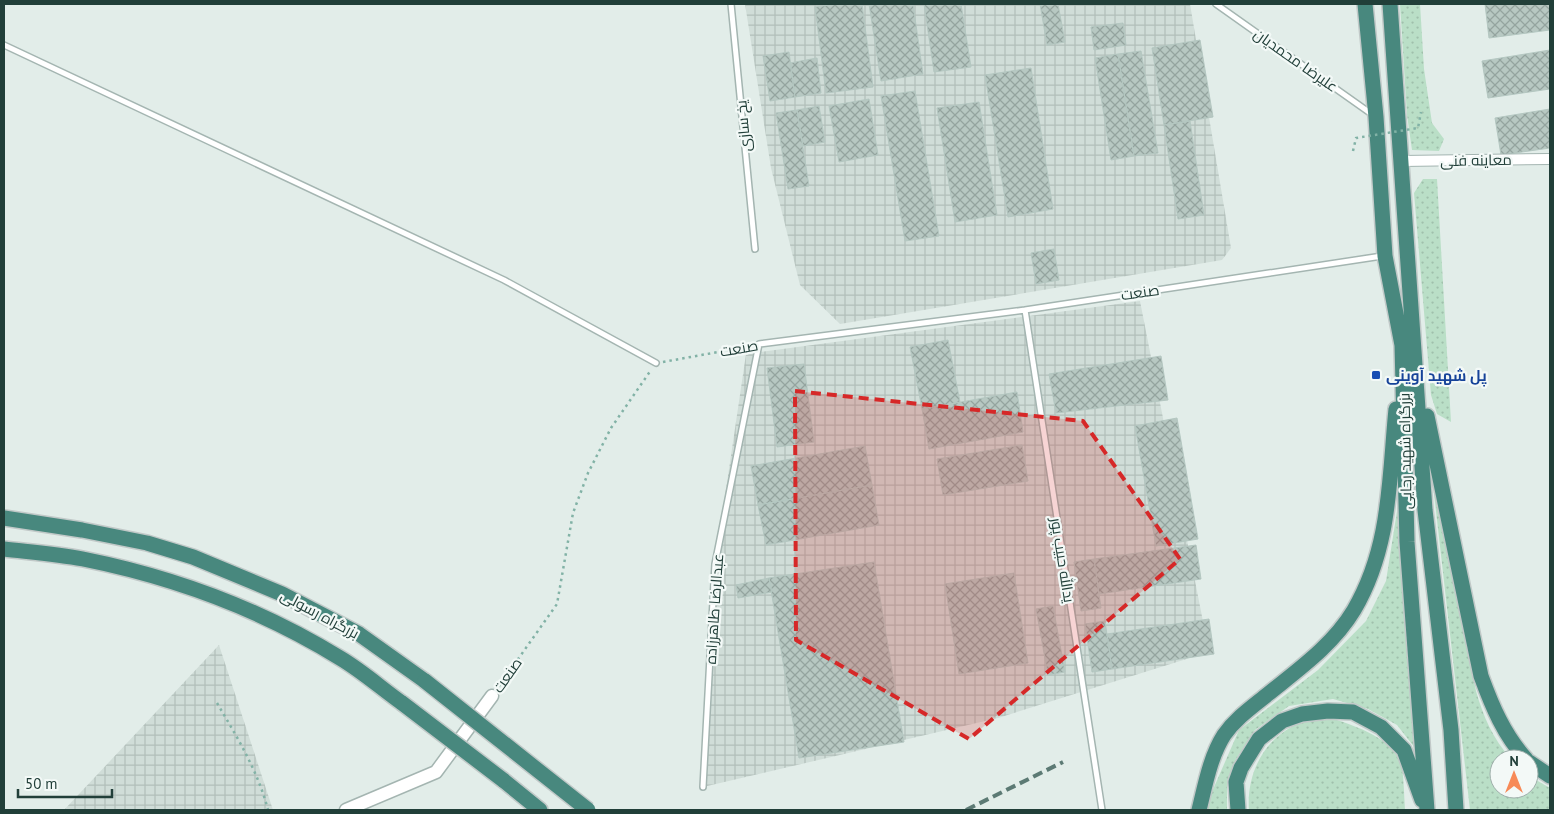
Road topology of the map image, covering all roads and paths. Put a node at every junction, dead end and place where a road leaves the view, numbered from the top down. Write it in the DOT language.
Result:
graph roads {
  1 [pos="731,4"];
  2 [pos="1216,4"];
  3 [pos="1365,4"];
  4 [pos="1390,4"];
  5 [pos="4,45"];
  6 [pos="1421,112"];
  7 [pos="1376,117"];
  8 [pos="1353,151"];
  9 [pos="1550,159"];
  10 [pos="1402,161"];
  11 [pos="755,249"];
  12 [pos="1385,256"];
  13 [pos="1024,310"];
  14 [pos="759,344"];
  15 [pos="1402,345"];
  16 [pos="1415,357"];
  17 [pos="656,363"];
  18 [pos="4,518"];
  19 [pos="4,549"];
  20 [pos="492,696"];
  21 [pos="217,703"];
  22 [pos="1517,749"];
  23 [pos="1539,769"];
  24 [pos="1550,776"];
  25 [pos="703,787"];
  26 [pos="268,810"];
  27 [pos="346,810"];
  28 [pos="540,810"];
  29 [pos="588,810"];
  30 [pos="1102,810"];
  31 [pos="1199,810"];
  32 [pos="1238,810"];
  33 [pos="1426,810"];
  34 [pos="1456,810"];
  1 -- 11 [label="lane, یخ سازی"];
  2 -- 7 [label="lane, علیرضا محمدیان"];
  3 -- 7 [label="highway, بزرگراه شهید رجایی"];
  4 -- 10 [label="highway, بزرگراه شهید رجایی"];
  5 -- 17 [label="lane"];
  6 -- 8 [label="path, bridge"];
  7 -- 12 [label="highway, بزرگراه شهید رجایی"];
  9 -- 10 [label="street, معاینه فنی"];
  10 -- 16 [label="highway, بزرگراه شهید رجایی"];
  12 -- 13 [label="lane, صنعت"];
  12 -- 15 [label="highway, بزرگراه شهید رجایی"];
  13 -- 14 [label="lane, صنعت"];
  13 -- 30 [label="lane, یدالله حبیب پور"];
  14 -- 17 [label="path, صنعت"];
  14 -- 25 [label="lane, عبدالرضا طاهرزاده"];
  15 -- 31 [label="highway"];
  15 -- 33 [label="highway, بزرگراه شهید رجایی"];
  16 -- 22 [label="highway"];
  16 -- 34 [label="highway, بزرگراه شهید رجایی"];
  17 -- 20 [label="path, صنعت"];
  18 -- 29 [label="highway, بزرگراه رسولی, bridge"];
  19 -- 28 [label="highway, بزرگراه رسولی, bridge"];
  20 -- 27 [label="street, صنعت"];
  21 -- 26 [label="path"];
  23 -- 24 [label="highway"];
  32 -- 33 [label="highway"];
}
